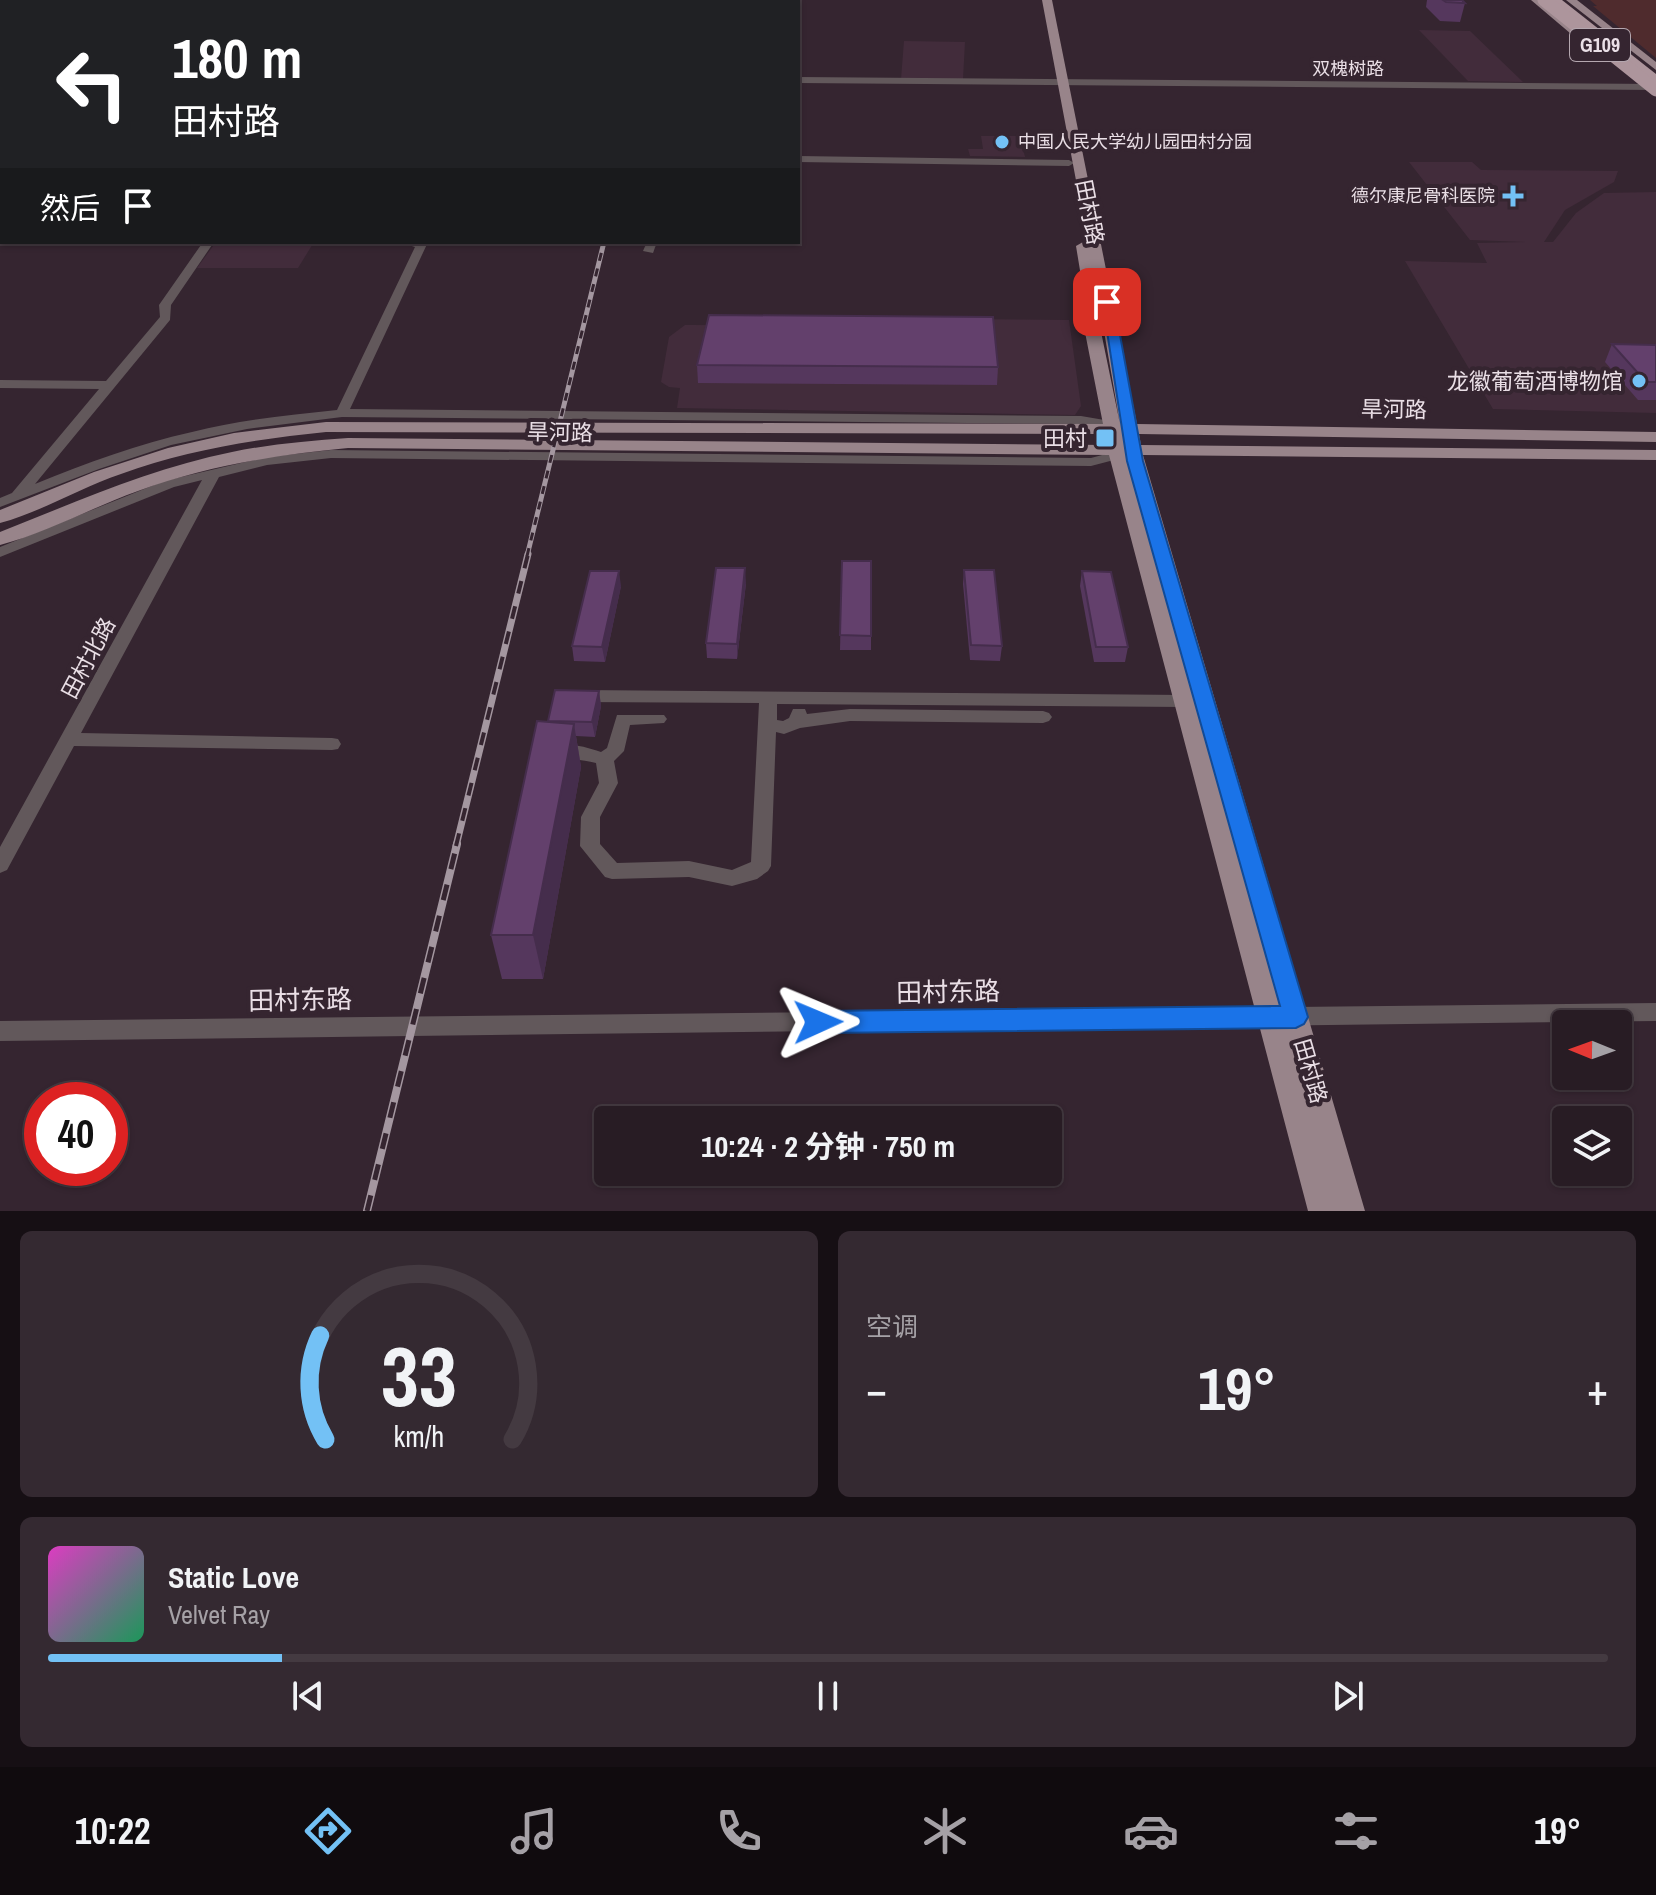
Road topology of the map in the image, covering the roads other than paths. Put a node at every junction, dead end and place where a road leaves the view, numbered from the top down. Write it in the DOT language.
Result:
graph roads {
  1 [pos="1038,0"];
  2 [pos="1047,0"];
  3 [pos="1536,0"];
  4 [pos="1544,0"];
  5 [pos="1555,0"];
  6 [pos="1562,0"];
  7 [pos="1575,3"];
  8 [pos="1656,67"];
  9 [pos="800,80"];
  10 [pos="1656,80"];
  11 [pos="1059,83"];
  12 [pos="1652,88"];
  13 [pos="1656,97"];
  14 [pos="800,159"];
  15 [pos="1069,163"];
  16 [pos="208,244"];
  17 [pos="423,244"];
  18 [pos="0,384"];
  19 [pos="110,385"];
  20 [pos="342,413"];
  21 [pos="851,417"];
  22 [pos="940,429"];
  23 [pos="1656,437"];
  24 [pos="1120,440"];
  25 [pos="929,448"];
  26 [pos="1656,455"];
  27 [pos="840,459"];
  28 [pos="214,472"];
  29 [pos="17,496"];
  30 [pos="0,503"];
  31 [pos="0,517"];
  32 [pos="0,539"];
  33 [pos="0,552"];
  34 [pos="574,696"];
  35 [pos="768,697"];
  36 [pos="802,698"];
  37 [pos="1185,701"];
  38 [pos="1043,717"];
  39 [pos="658,719"];
  40 [pos="797,722"];
  41 [pos="768,724"];
  42 [pos="69,739"];
  43 [pos="332,744"];
  44 [pos="550,751"];
  45 [pos="604,759"];
  46 [pos="0,865"];
  47 [pos="1656,1012"];
  48 [pos="1282,1016"];
  49 [pos="0,1031"];
  50 [pos="1323,1211"];
  51 [pos="1350,1211"];
  1 -- 11 [label="main road, 田村路"];
  2 -- 11 [label="main road, 田村路"];
  3 -- 12 [label="main road"];
  4 -- 12 [label="highway, G109, bridge"];
  5 -- 10 [label="highway, G109"];
  6 -- 7 [label="main road"];
  7 -- 8 [label="main road"];
  9 -- 11 [label="street, 双槐树路"];
  11 -- 12 [label="street, 双槐树路"];
  11 -- 15 [label="main road, 田村路"];
  11 -- 24 [label="main road, 田村路"];
  12 -- 13 [label="main road"];
  14 -- 15 [label="street"];
  15 -- 24 [label="main road, 田村路"];
  16 -- 19 [label="street"];
  17 -- 20 [label="street"];
  18 -- 19 [label="street"];
  19 -- 29 [label="street"];
  20 -- 21 [label="street, 旱河路"];
  20 -- 29 [label="street, 旱河路"];
  21 -- 22 [label="street"];
  21 -- 24 [label="street, 旱河路"];
  22 -- 24 [label="main road, 旱河路"];
  22 -- 31 [label="main road, 旱河路"];
  23 -- 24 [label="main road, 旱河路"];
  24 -- 25 [label="main road, 旱河路"];
  24 -- 26 [label="main road, 旱河路"];
  24 -- 27 [label="street, 旱河路"];
  24 -- 37 [label="main road, 田村路"];
  24 -- 48 [label="main road, 田村路"];
  25 -- 27 [label="street"];
  25 -- 32 [label="main road, 旱河路"];
  27 -- 28 [label="street, 旱河路"];
  28 -- 33 [label="street, 旱河路"];
  28 -- 42 [label="street, 田村北路"];
  29 -- 30 [label="street, 旱河路"];
  34 -- 35 [label="street"];
  35 -- 36 [label="street"];
  35 -- 41 [label="street"];
  36 -- 37 [label="street"];
  36 -- 40 [label="street"];
  37 -- 48 [label="main road, 田村路"];
  38 -- 40 [label="street"];
  39 -- 45 [label="street"];
  40 -- 41 [label="street"];
  41 -- 45 [label="street"];
  42 -- 43 [label="street"];
  42 -- 46 [label="street, 田村北路"];
  44 -- 45 [label="street"];
  47 -- 48 [label="street, 田村东路"];
  48 -- 49 [label="street, 田村东路"];
  48 -- 50 [label="main road, 田村路"];
  48 -- 51 [label="main road, 田村路"];
}
